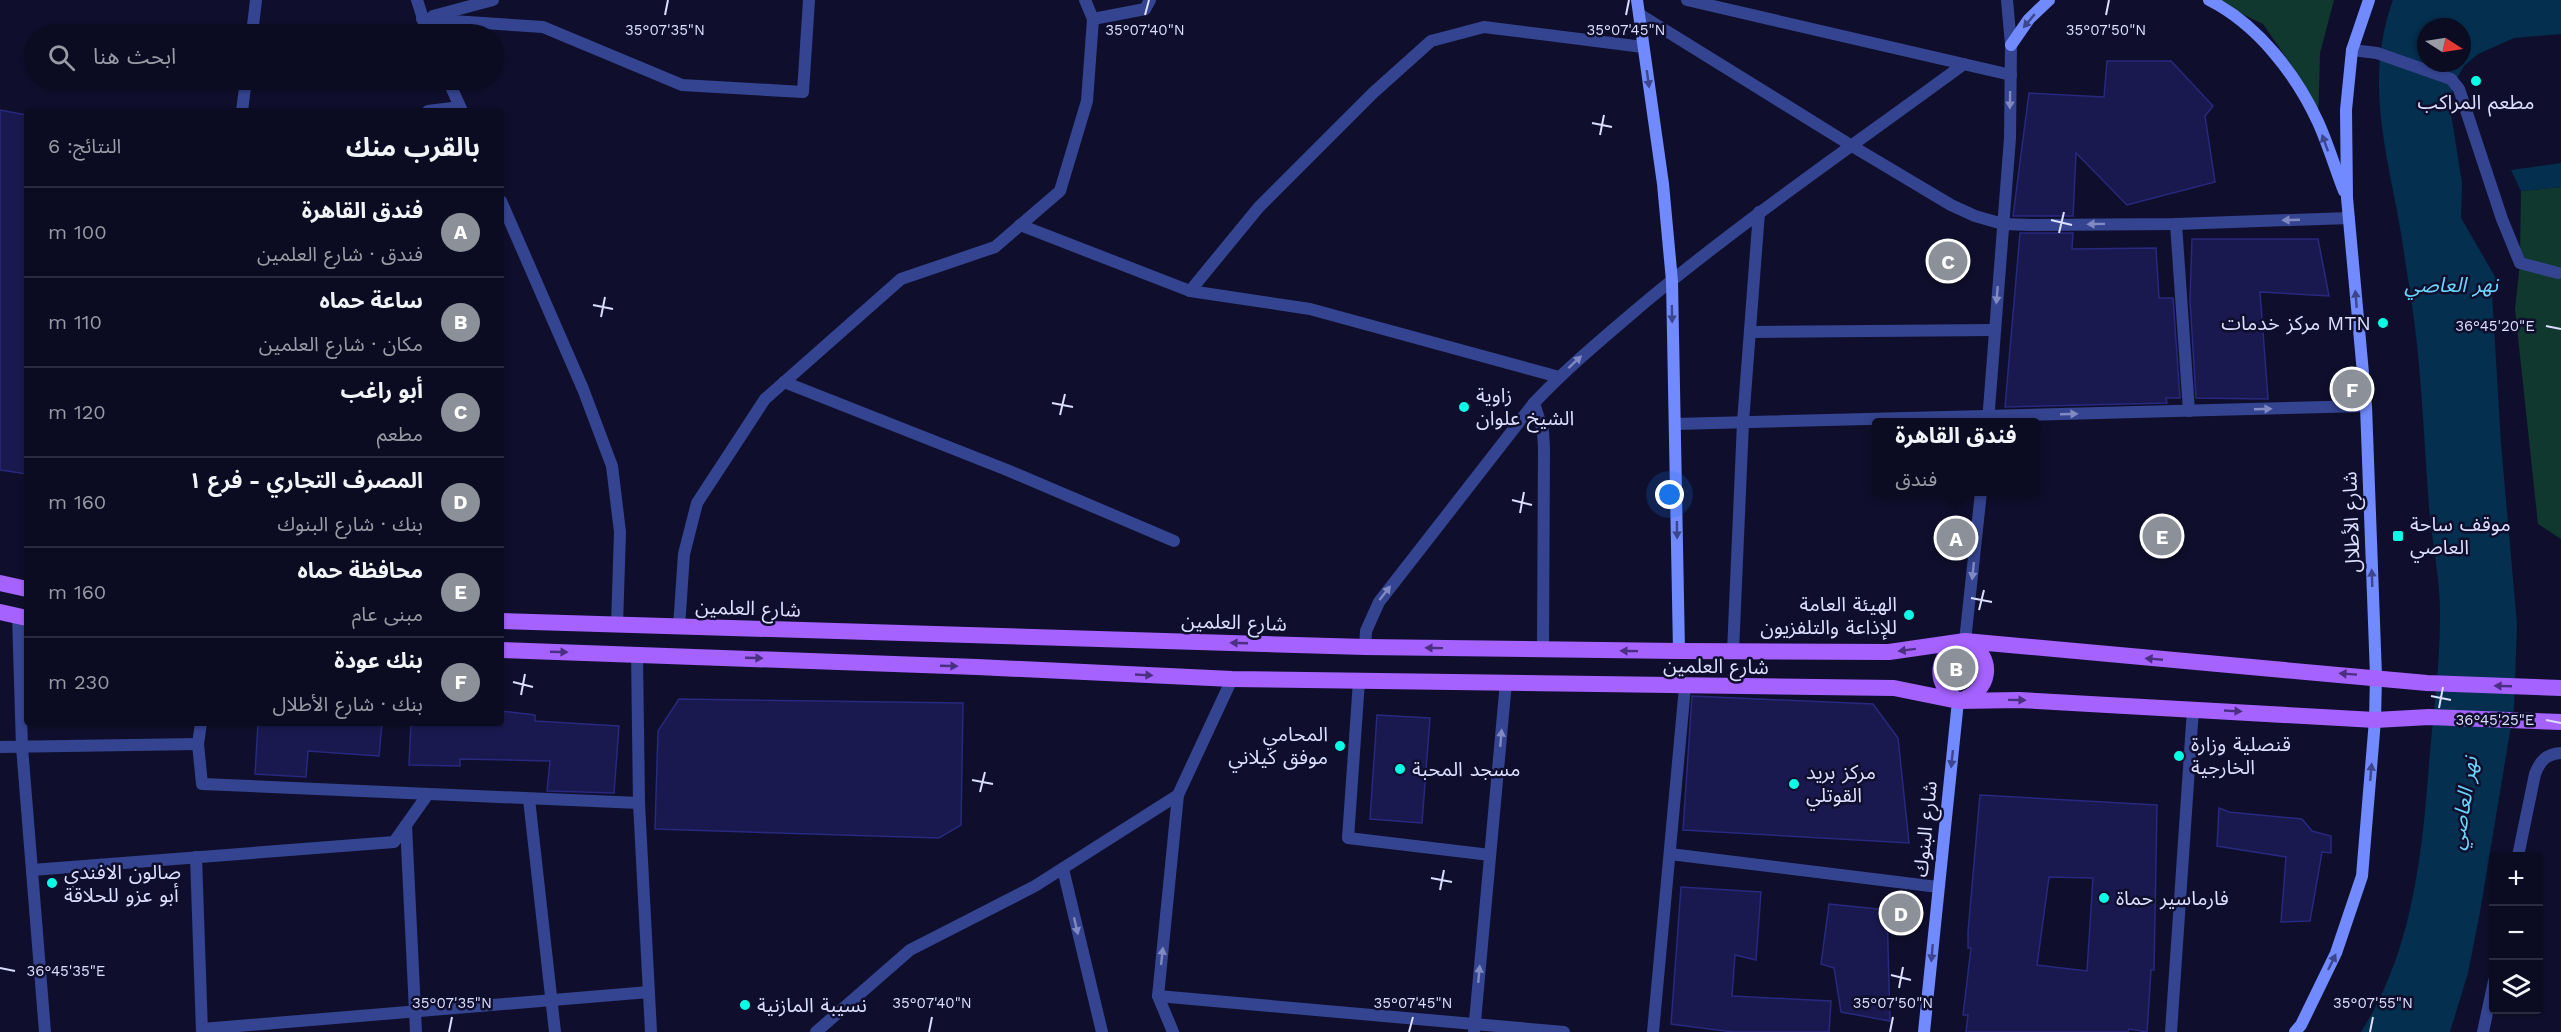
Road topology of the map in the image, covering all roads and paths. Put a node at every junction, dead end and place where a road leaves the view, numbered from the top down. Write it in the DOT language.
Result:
graph roads {
  1 [pos="256,0"];
  2 [pos="417,0"];
  3 [pos="493,0"];
  4 [pos="809,0"];
  5 [pos="1085,0"];
  6 [pos="1149,0"];
  7 [pos="1637,0"];
  8 [pos="1687,0"];
  9 [pos="2007,0"];
  10 [pos="2049,0"];
  11 [pos="2209,0"];
  12 [pos="2368,0"];
  13 [pos="1639,14"];
  14 [pos="422,19"];
  15 [pos="1093,19"];
  16 [pos="253,24"];
  17 [pos="424,24"];
  18 [pos="498,24"];
  19 [pos="504,24"];
  20 [pos="2012,45"];
  21 [pos="1643,47"];
  22 [pos="2352,50"];
  23 [pos="1964,64"];
  24 [pos="2011,75"];
  25 [pos="245,90"];
  26 [pos="452,90"];
  27 [pos="242,108"];
  28 [pos="461,108"];
  29 [pos="1852,146"];
  30 [pos="2347,198"];
  31 [pos="504,208"];
  32 [pos="1759,212"];
  33 [pos="2349,218"];
  34 [pos="2003,224"];
  35 [pos="2176,224"];
  36 [pos="1020,225"];
  37 [pos="2558,273"];
  38 [pos="1672,281"];
  39 [pos="1190,291"];
  40 [pos="1994,330"];
  41 [pos="1751,332"];
  42 [pos="1559,377"];
  43 [pos="784,382"];
  44 [pos="1534,404"];
  45 [pos="2366,406"];
  46 [pos="2189,411"];
  47 [pos="1989,418"];
  48 [pos="2033,418"];
  49 [pos="1872,421"];
  50 [pos="1743,422"];
  51 [pos="1675,424"];
  52 [pos="1981,496"];
  53 [pos="1174,541"];
  54 [pos="0,583"];
  55 [pos="24,588"];
  56 [pos="0,612"];
  57 [pos="23,617"];
  58 [pos="504,621"];
  59 [pos="617,625"];
  60 [pos="680,627"];
  61 [pos="1965,641"];
  62 [pos="1365,647"];
  63 [pos="1543,649"];
  64 [pos="504,650"];
  65 [pos="1679,651"];
  66 [pos="1733,652"];
  67 [pos="637,654"];
  68 [pos="2376,676"];
  69 [pos="1232,679"];
  70 [pos="1359,681"];
  71 [pos="1506,682"];
  72 [pos="1685,687"];
  73 [pos="2561,688"];
  74 [pos="1958,701"];
  75 [pos="2193,709"];
  76 [pos="2375,720"];
  77 [pos="2561,722"];
  78 [pos="201,726"];
  79 [pos="198,744"];
  80 [pos="0,747"];
  81 [pos="22,747"];
  82 [pos="2561,753"];
  83 [pos="428,794"];
  84 [pos="1178,795"];
  85 [pos="529,799"];
  86 [pos="639,803"];
  87 [pos="406,825"];
  88 [pos="2519,852"];
  89 [pos="1670,854"];
  90 [pos="1490,855"];
  91 [pos="196,857"];
  92 [pos="1063,868"];
  93 [pos="32,870"];
  94 [pos="1938,887"];
  95 [pos="649,992"];
  96 [pos="1158,996"];
  97 [pos="552,1000"];
  98 [pos="2489,1001"];
  99 [pos="415,1012"];
  100 [pos="1474,1028"];
  101 [pos="202,1031"];
  102 [pos="45,1032"];
  103 [pos="416,1032"];
  104 [pos="555,1032"];
  105 [pos="651,1032"];
  106 [pos="816,1032"];
  107 [pos="1102,1032"];
  108 [pos="1173,1032"];
  109 [pos="1564,1032"];
  110 [pos="1653,1032"];
  111 [pos="1924,1032"];
  112 [pos="2171,1032"];
  113 [pos="2295,1032"];
  114 [pos="2483,1032"];
  1 -- 16 [label="street"];
  2 -- 14 [label="street"];
  3 -- 14 [label="street"];
  4 -- 19 [label="street"];
  5 -- 15 [label="street"];
  6 -- 15 [label="street"];
  7 -- 13 [label="main road"];
  8 -- 23 [label="street"];
  9 -- 20 [label="street"];
  10 -- 20 [label="main road, one-way"];
  30 -- 11 [label="main road, one-way"];
  12 -- 22 [label="main road, شارع الأطلال"];
  13 -- 21 [label="main road"];
  13 -- 29 [label="street"];
  14 -- 17 [label="street"];
  14 -- 18 [label="street"];
  15 -- 36 [label="street"];
  20 -- 24 [label="street"];
  21 -- 38 [label="main road, one-way"];
  21 -- 39 [label="street"];
  22 -- 30 [label="main road, شارع الأطلال"];
  22 -- 37 [label="street"];
  23 -- 24 [label="street"];
  23 -- 29 [label="street"];
  24 -- 34 [label="street, one-way"];
  25 -- 27 [label="street"];
  26 -- 28 [label="street"];
  29 -- 32 [label="street"];
  29 -- 34 [label="street"];
  30 -- 33 [label="main road, شارع الأطلال"];
  31 -- 59 [label="street"];
  32 -- 38 [label="street"];
  32 -- 41 [label="street"];
  33 -- 35 [label="street, one-way"];
  45 -- 33 [label="main road, شارع الأطلال, one-way"];
  35 -- 34 [label="street, one-way"];
  34 -- 40 [label="street, one-way"];
  35 -- 46 [label="street"];
  36 -- 39 [label="street"];
  36 -- 43 [label="street"];
  42 -- 38 [label="street, one-way"];
  38 -- 51 [label="main road, one-way"];
  39 -- 42 [label="street"];
  40 -- 41 [label="street"];
  40 -- 47 [label="street"];
  41 -- 50 [label="street"];
  42 -- 44 [label="street"];
  43 -- 53 [label="street"];
  43 -- 60 [label="street"];
  62 -- 44 [label="street, one-way"];
  44 -- 63 [label="street"];
  46 -- 45 [label="street, one-way"];
  68 -- 45 [label="main road, شارع الأطلال, one-way"];
  48 -- 46 [label="street, one-way"];
  49 -- 50 [label="street"];
  50 -- 51 [label="street"];
  50 -- 66 [label="street"];
  51 -- 65 [label="main road, one-way"];
  52 -- 61 [label="street, one-way"];
  54 -- 55 [label="main road"];
  56 -- 57 [label="main road"];
  57 -- 81 [label="street"];
  58 -- 59 [label="main road, شارع العلمين"];
  59 -- 60 [label="main road, شارع العلمين"];
  62 -- 60 [label="main road, شارع العلمين, one-way"];
  61 -- 66 [label="main road, شارع العلمين, one-way"];
  68 -- 61 [label="main road, شارع العلمين, one-way"];
  61 -- 74 [label="main road"];
  61 -- 74 [label="main road"];
  63 -- 62 [label="main road, شارع العلمين, one-way"];
  65 -- 63 [label="main road, شارع العلمين, one-way"];
  64 -- 67 [label="main road, شارع العلمين, one-way"];
  65 -- 66 [label="main road, شارع العلمين"];
  67 -- 69 [label="main road, شارع العلمين, one-way"];
  67 -- 86 [label="street"];
  73 -- 68 [label="main road, شارع العلمين, one-way"];
  68 -- 76 [label="main road, شارع الأطلال"];
  69 -- 70 [label="main road, شارع العلمين"];
  69 -- 84 [label="street"];
  70 -- 71 [label="main road, شارع العلمين"];
  70 -- 90 [label="street"];
  71 -- 72 [label="main road, شارع العلمين"];
  90 -- 71 [label="street, one-way"];
  72 -- 74 [label="main road, شارع العلمين"];
  72 -- 89 [label="street"];
  74 -- 75 [label="main road, شارع العلمين, one-way"];
  74 -- 94 [label="main road, شارع البنوك, one-way"];
  75 -- 76 [label="main road, شارع العلمين, one-way"];
  75 -- 112 [label="street"];
  76 -- 77 [label="main road, شارع العلمين"];
  113 -- 76 [label="main road, شارع الأطلال, one-way"];
  78 -- 79 [label="street"];
  79 -- 81 [label="street"];
  79 -- 83 [label="street"];
  80 -- 81 [label="street"];
  81 -- 93 [label="street"];
  82 -- 88 [label="street"];
  83 -- 85 [label="street"];
  83 -- 87 [label="street"];
  84 -- 92 [label="street"];
  96 -- 84 [label="street, one-way"];
  85 -- 86 [label="street"];
  85 -- 97 [label="street"];
  86 -- 95 [label="street"];
  87 -- 91 [label="street"];
  87 -- 99 [label="street"];
  89 -- 94 [label="street"];
  89 -- 110 [label="street"];
  100 -- 90 [label="street, one-way"];
  91 -- 93 [label="street"];
  91 -- 101 [label="street"];
  92 -- 106 [label="street"];
  92 -- 107 [label="street, one-way"];
  93 -- 102 [label="street"];
  94 -- 111 [label="main road, شارع البنوك, one-way"];
  95 -- 97 [label="street"];
  95 -- 105 [label="street"];
  96 -- 100 [label="street"];
  96 -- 108 [label="street"];
  97 -- 99 [label="street"];
  97 -- 104 [label="street"];
  98 -- 114 [label="street"];
  99 -- 101 [label="street"];
  99 -- 103 [label="street"];
  100 -- 109 [label="street"];
}
